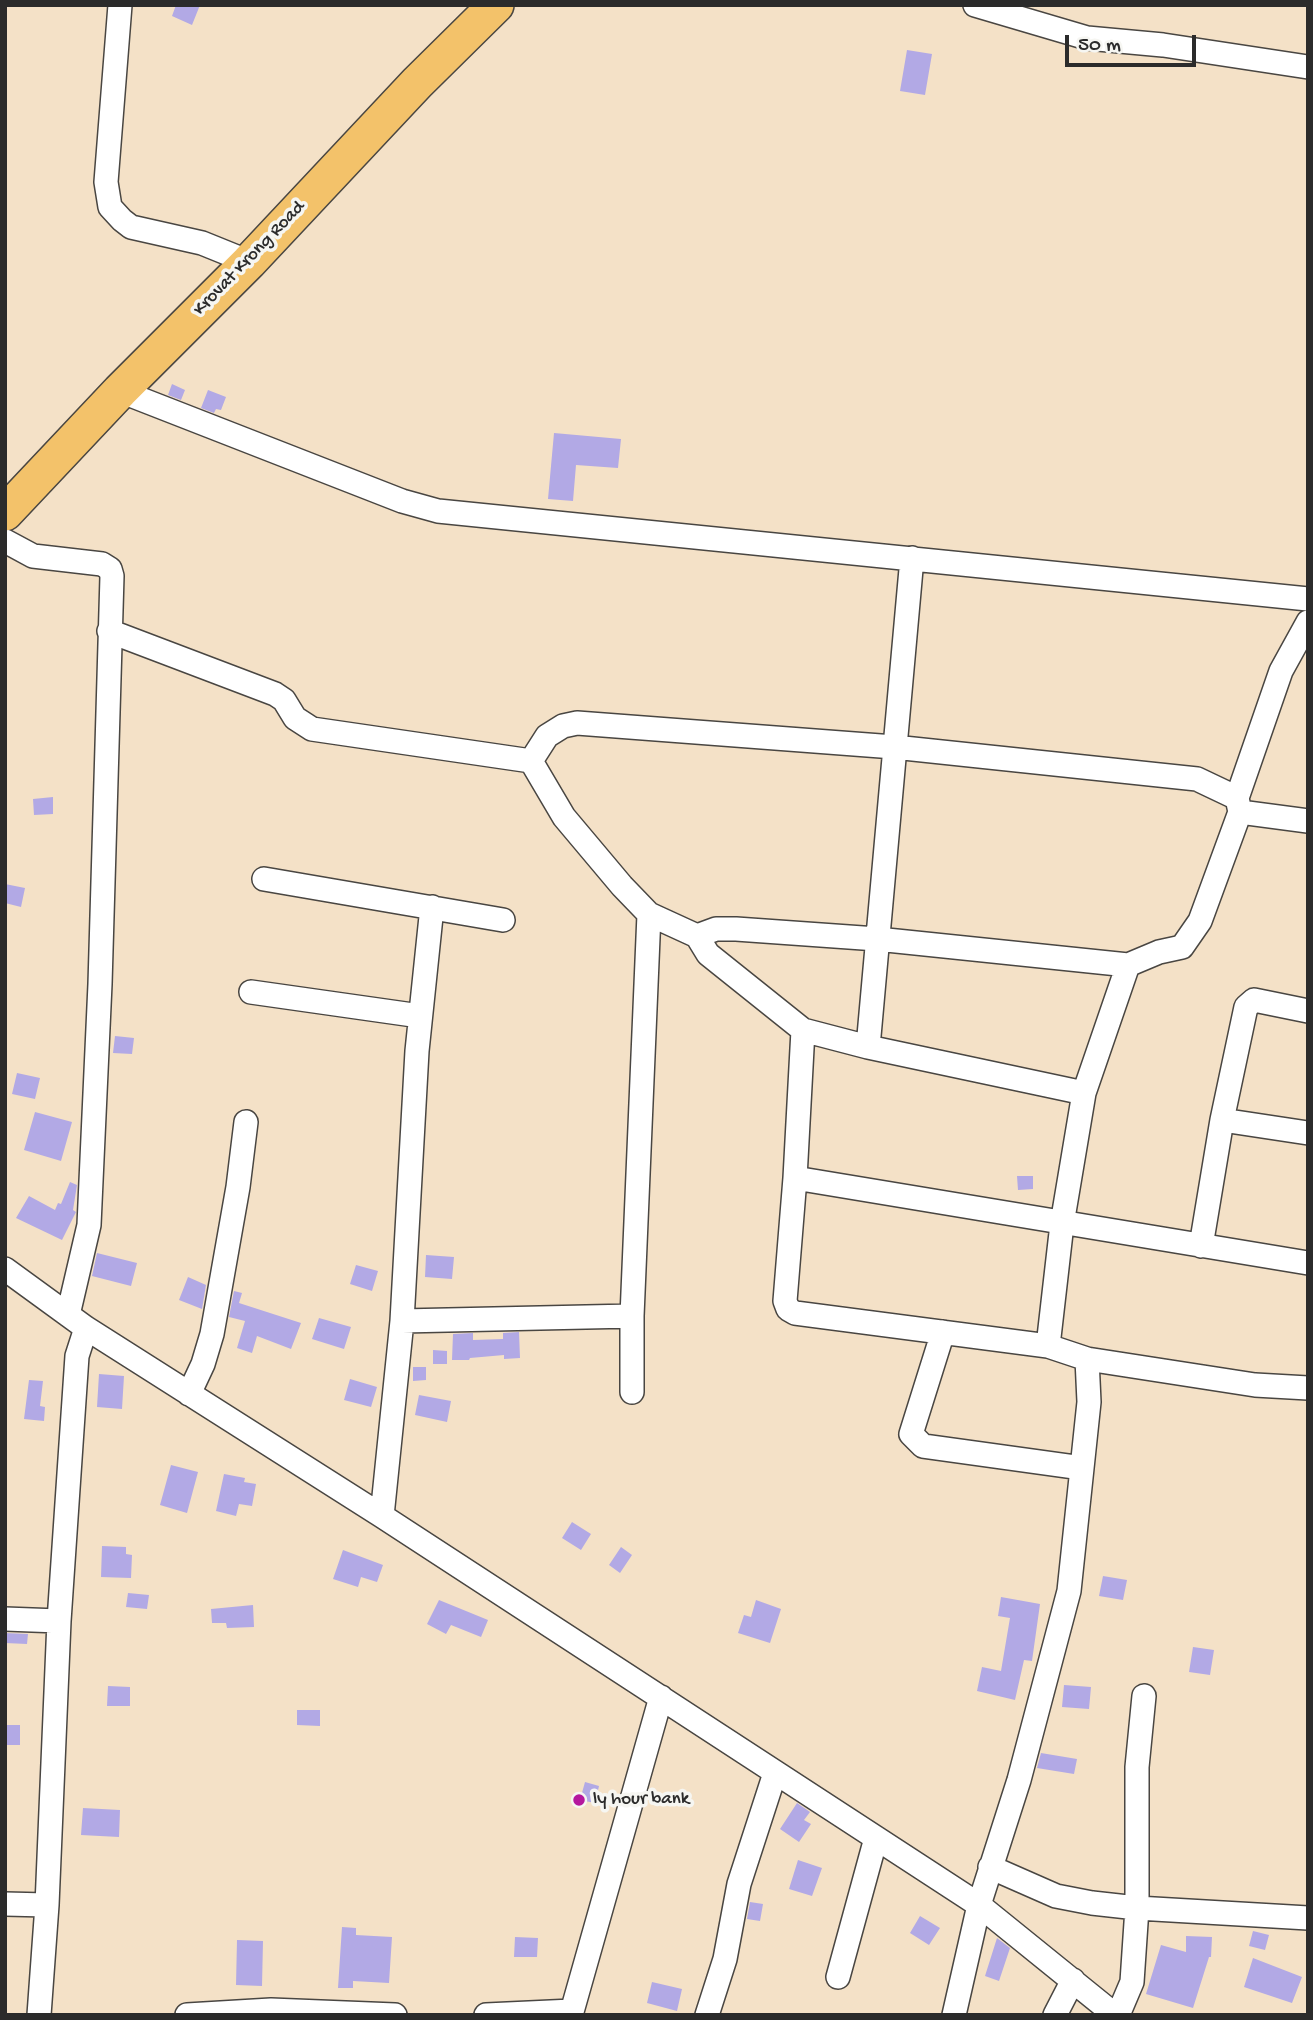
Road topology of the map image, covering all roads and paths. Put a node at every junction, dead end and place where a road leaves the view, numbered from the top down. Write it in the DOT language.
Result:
graph roads {
  1 [pos="120,5"];
  2 [pos="496,5"];
  3 [pos="975,5"];
  4 [pos="1308,67"];
  5 [pos="249,262"];
  6 [pos="121,391"];
  7 [pos="5,513"];
  8 [pos="5,541"];
  9 [pos="912,558"];
  10 [pos="1308,600"];
  11 [pos="1308,622"];
  12 [pos="109,631"];
  13 [pos="894,747"];
  14 [pos="531,761"];
  15 [pos="1239,805"];
  16 [pos="1308,821"];
  17 [pos="264,879"];
  18 [pos="432,907"];
  19 [pos="649,914"];
  20 [pos="503,920"];
  21 [pos="697,936"];
  22 [pos="877,939"];
  23 [pos="1128,965"];
  24 [pos="251,992"];
  25 [pos="1308,1011"];
  26 [pos="420,1016"];
  27 [pos="803,1030"];
  28 [pos="868,1047"];
  29 [pos="1084,1093"];
  30 [pos="1222,1120"];
  31 [pos="246,1122"];
  32 [pos="1308,1133"];
  33 [pos="795,1178"];
  34 [pos="1062,1224"];
  35 [pos="1201,1246"];
  36 [pos="1308,1263"];
  37 [pos="5,1269"];
  38 [pos="632,1316"];
  39 [pos="402,1321"];
  40 [pos="77,1322"];
  41 [pos="943,1332"];
  42 [pos="1048,1346"];
  43 [pos="1087,1359"];
  44 [pos="196,1379"];
  45 [pos="1308,1388"];
  46 [pos="632,1392"];
  47 [pos="1082,1468"];
  48 [pos="382,1516"];
  49 [pos="5,1619"];
  50 [pos="59,1620"];
  51 [pos="1144,1696"];
  52 [pos="661,1697"];
  53 [pos="775,1773"];
  54 [pos="876,1838"];
  55 [pos="990,1867"];
  56 [pos="5,1904"];
  57 [pos="979,1905"];
  58 [pos="47,1906"];
  59 [pos="1137,1908"];
  60 [pos="1308,1918"];
  61 [pos="838,1977"];
  62 [pos="1073,1980"];
  63 [pos="572,2013"];
  64 [pos="39,2015"];
  65 [pos="53,2015"];
  66 [pos="187,2015"];
  67 [pos="395,2015"];
  68 [pos="486,2015"];
  69 [pos="707,2015"];
  70 [pos="954,2015"];
  71 [pos="1055,2015"];
  72 [pos="1116,2015"];
  1 -- 5 [label="street"];
  2 -- 5 [label="highway, Krovat Krong Road"];
  3 -- 4 [label="street"];
  5 -- 6 [label="highway, Krovat Krong Road"];
  6 -- 7 [label="highway, Krovat Krong Road"];
  6 -- 9 [label="street"];
  8 -- 12 [label="street"];
  9 -- 10 [label="street"];
  9 -- 13 [label="street"];
  11 -- 15 [label="street"];
  12 -- 14 [label="street"];
  12 -- 40 [label="street"];
  13 -- 14 [label="street"];
  13 -- 15 [label="street"];
  13 -- 22 [label="street"];
  14 -- 19 [label="street"];
  15 -- 16 [label="street"];
  15 -- 23 [label="street"];
  17 -- 18 [label="street"];
  18 -- 20 [label="street"];
  18 -- 26 [label="street"];
  19 -- 21 [label="street"];
  19 -- 38 [label="street"];
  21 -- 22 [label="street"];
  21 -- 27 [label="street"];
  22 -- 23 [label="street"];
  22 -- 28 [label="street"];
  23 -- 29 [label="street"];
  24 -- 26 [label="street"];
  25 -- 30 [label="street"];
  26 -- 39 [label="street"];
  27 -- 28 [label="street"];
  27 -- 33 [label="street"];
  28 -- 29 [label="street"];
  29 -- 34 [label="street"];
  30 -- 32 [label="street"];
  30 -- 35 [label="street"];
  31 -- 44 [label="street"];
  33 -- 34 [label="street"];
  33 -- 41 [label="street"];
  34 -- 35 [label="street"];
  34 -- 42 [label="street"];
  35 -- 36 [label="street"];
  37 -- 40 [label="street"];
  38 -- 39 [label="street"];
  38 -- 46 [label="street"];
  39 -- 48 [label="street"];
  40 -- 44 [label="street"];
  40 -- 50 [label="street"];
  41 -- 42 [label="street"];
  41 -- 47 [label="street"];
  42 -- 43 [label="street"];
  43 -- 45 [label="street"];
  43 -- 47 [label="street"];
  44 -- 48 [label="street"];
  47 -- 55 [label="street"];
  48 -- 52 [label="street"];
  49 -- 50 [label="street"];
  50 -- 58 [label="street"];
  51 -- 59 [label="street"];
  52 -- 53 [label="street"];
  52 -- 63 [label="street"];
  53 -- 54 [label="street"];
  53 -- 69 [label="street"];
  54 -- 57 [label="street"];
  54 -- 61 [label="street"];
  55 -- 57 [label="street"];
  55 -- 59 [label="street"];
  56 -- 58 [label="street"];
  57 -- 62 [label="street"];
  57 -- 70 [label="street"];
  58 -- 64 [label="street"];
  59 -- 60 [label="street"];
  59 -- 72 [label="street"];
  62 -- 71 [label="street"];
  62 -- 72 [label="street"];
  63 -- 68 [label="street"];
  64 -- 65 [label="street"];
  66 -- 67 [label="street"];
}
